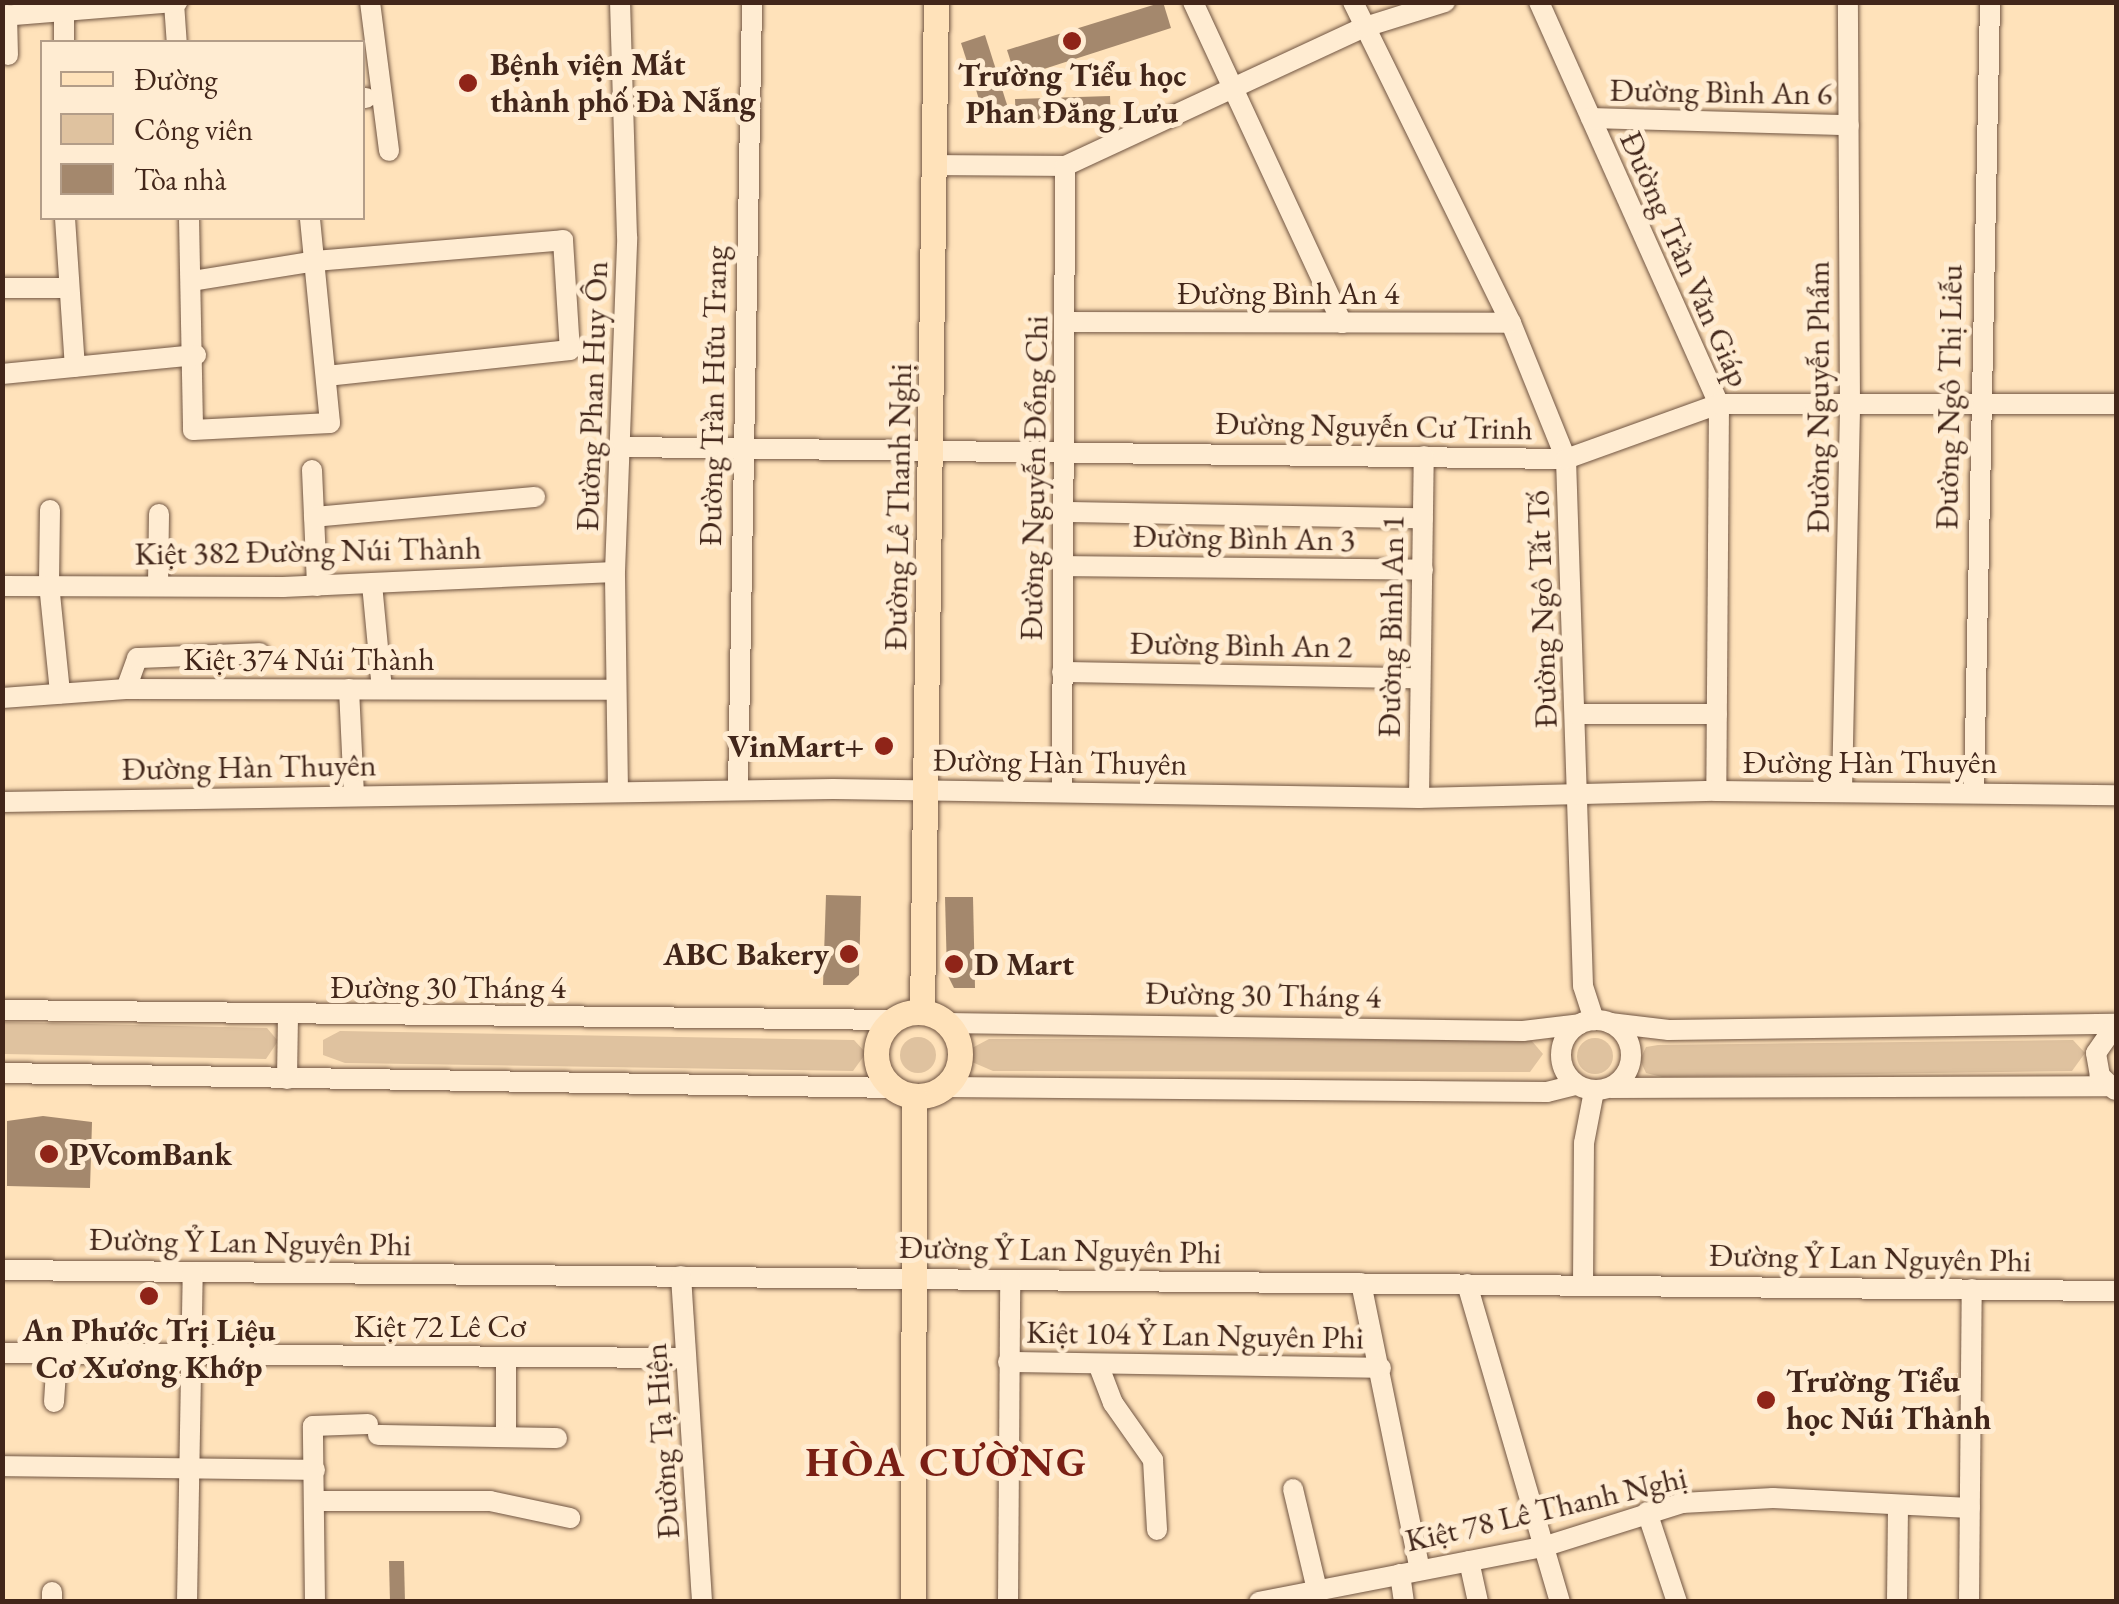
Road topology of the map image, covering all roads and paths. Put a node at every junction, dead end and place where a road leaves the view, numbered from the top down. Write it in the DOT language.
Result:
graph roads {
  1 [pos="370,2"];
  2 [pos="620,2"];
  3 [pos="752,2"];
  4 [pos="936,2"];
  5 [pos="1193,2"];
  6 [pos="1353,2"];
  7 [pos="1445,2"];
  8 [pos="1539,2"];
  9 [pos="1848,2"];
  10 [pos="1990,2"];
  11 [pos="176,3"];
  12 [pos="64,12"];
  13 [pos="5,15"];
  14 [pos="1365,27"];
  15 [pos="64,40"];
  16 [pos="177,40"];
  17 [pos="8,55"];
  18 [pos="1234,88"];
  19 [pos="1591,118"];
  20 [pos="1849,124"];
  21 [pos="389,151"];
  22 [pos="935,165"];
  23 [pos="1065,166"];
  24 [pos="65,220"];
  25 [pos="189,220"];
  26 [pos="310,220"];
  27 [pos="315,261"];
  28 [pos="192,282"];
  29 [pos="2,288"];
  30 [pos="66,288"];
  31 [pos="1066,322"];
  32 [pos="1342,323"];
  33 [pos="1511,323"];
  34 [pos="196,355"];
  35 [pos="75,367"];
  36 [pos="2,374"];
  37 [pos="326,376"];
  38 [pos="1719,404"];
  39 [pos="2116,404"];
  40 [pos="1850,406"];
  41 [pos="1977,406"];
  42 [pos="622,447"];
  43 [pos="741,450"];
  44 [pos="1066,451"];
  45 [pos="930,452"];
  46 [pos="1424,456"];
  47 [pos="1566,459"];
  48 [pos="312,470"];
  49 [pos="535,497"];
  50 [pos="50,510"];
  51 [pos="1065,512"];
  52 [pos="159,514"];
  53 [pos="314,516"];
  54 [pos="1423,518"];
  55 [pos="1064,566"];
  56 [pos="1423,570"];
  57 [pos="615,572"];
  58 [pos="49,584"];
  59 [pos="372,584"];
  60 [pos="2,586"];
  61 [pos="158,586"];
  62 [pos="317,586"];
  63 [pos="260,654"];
  64 [pos="1062,672"];
  65 [pos="1420,678"];
  66 [pos="126,689"];
  67 [pos="349,690"];
  68 [pos="382,690"];
  69 [pos="616,690"];
  70 [pos="60,694"];
  71 [pos="2,698"];
  72 [pos="1576,714"];
  73 [pos="1717,714"];
  74 [pos="738,790"];
  75 [pos="925,790"];
  76 [pos="618,791"];
  77 [pos="1062,791"];
  78 [pos="1716,791"];
  79 [pos="1842,792"];
  80 [pos="1974,792"];
  81 [pos="1578,794"];
  82 [pos="354,795"];
  83 [pos="2116,795"];
  84 [pos="1419,798"];
  85 [pos="2,802"];
  86 [pos="2,1010"];
  87 [pos="288,1017"];
  88 [pos="933,1018"];
  89 [pos="894,1020"];
  90 [pos="1595,1022"];
  91 [pos="2116,1024"];
  92 [pos="2,1072"];
  93 [pos="288,1078"];
  94 [pos="944,1087"];
  95 [pos="1594,1088"];
  96 [pos="2112,1088"];
  97 [pos="904,1092"];
  98 [pos="2,1270"];
  99 [pos="193,1272"];
  100 [pos="682,1276"];
  101 [pos="914,1279"];
  102 [pos="1010,1280"];
  103 [pos="1361,1283"];
  104 [pos="1467,1284"];
  105 [pos="1584,1286"];
  106 [pos="1972,1289"];
  107 [pos="2116,1291"];
  108 [pos="2,1353"];
  109 [pos="56,1355"];
  110 [pos="194,1356"];
  111 [pos="506,1357"];
  112 [pos="686,1358"];
  113 [pos="1008,1362"];
  114 [pos="1098,1364"];
  115 [pos="1382,1368"];
  116 [pos="54,1402"];
  117 [pos="506,1437"];
  118 [pos="557,1438"];
  119 [pos="2,1466"];
  120 [pos="193,1468"];
  121 [pos="315,1470"];
  122 [pos="1292,1489"];
  123 [pos="314,1501"];
  124 [pos="1898,1505"];
  125 [pos="1970,1508"];
  126 [pos="1647,1512"];
  127 [pos="570,1518"];
  128 [pos="1157,1530"];
  129 [pos="1546,1546"];
  130 [pos="1469,1560"];
  131 [pos="1410,1572"];
  132 [pos="1318,1590"];
  133 [pos="186,1602"];
  134 [pos="316,1602"];
  135 [pos="702,1602"];
  136 [pos="912,1602"];
  137 [pos="1008,1602"];
  138 [pos="1259,1602"];
  139 [pos="1404,1602"];
  140 [pos="1478,1602"];
  141 [pos="1560,1602"];
  142 [pos="1676,1602"];
  143 [pos="1897,1602"];
  144 [pos="1969,1602"];
  1 -- 21 [label="street"];
  2 -- 42 [label="street, Đường Phan Huy Ôn"];
  3 -- 43 [label="street, Đường Trần Hữu Trang"];
  4 -- 22 [label="main road, Đường Lê Thanh Nghị"];
  5 -- 18 [label="street"];
  6 -- 14 [label="street, Đường Ngô Tất Tố"];
  7 -- 14 [label="street"];
  8 -- 19 [label="street, Đường Trần Văn Giáp"];
  9 -- 20 [label="street, Đường Nguyễn Phẩm"];
  10 -- 41 [label="street, Đường Ngô Thị Liễu"];
  11 -- 12 [label="street"];
  11 -- 16 [label="street"];
  12 -- 13 [label="street"];
  12 -- 15 [label="street"];
  13 -- 17 [label="street"];
  14 -- 18 [label="street"];
  14 -- 33 [label="street, Đường Ngô Tất Tố"];
  18 -- 23 [label="street"];
  18 -- 32 [label="street"];
  19 -- 20 [label="street, Đường Bình An 6"];
  19 -- 38 [label="street, Đường Trần Văn Giáp"];
  20 -- 40 [label="street, Đường Nguyễn Phẩm"];
  22 -- 23 [label="street"];
  22 -- 45 [label="main road, Đường Lê Thanh Nghị"];
  23 -- 31 [label="street, Đường Nguyễn Đổng Chi"];
  24 -- 30 [label="street"];
  25 -- 28 [label="street"];
  26 -- 27 [label="street"];
  27 -- 28 [label="street"];
  27 -- 37 [label="street"];
  27 -- 37 [label="street"];
  28 -- 34 [label="street"];
  29 -- 30 [label="street"];
  30 -- 35 [label="street"];
  31 -- 32 [label="street, Đường Bình An 4"];
  31 -- 44 [label="street, Đường Nguyễn Đổng Chi"];
  32 -- 33 [label="street, Đường Bình An 4"];
  33 -- 47 [label="street, Đường Ngô Tất Tố"];
  34 -- 35 [label="street"];
  34 -- 37 [label="street"];
  35 -- 36 [label="street"];
  38 -- 40 [label="street, Đường Nguyễn Cư Trinh"];
  38 -- 47 [label="street, Đường Nguyễn Cư Trinh"];
  38 -- 73 [label="street, Đường Trần Văn Giáp"];
  39 -- 41 [label="street, Đường Nguyễn Cư Trinh"];
  40 -- 41 [label="street, Đường Nguyễn Cư Trinh"];
  40 -- 79 [label="street, Đường Nguyễn Phẩm"];
  41 -- 80 [label="street, Đường Ngô Thị Liễu"];
  42 -- 43 [label="street, Đường Nguyễn Cư Trinh"];
  42 -- 57 [label="street, Đường Phan Huy Ôn"];
  43 -- 45 [label="street, Đường Nguyễn Cư Trinh"];
  43 -- 74 [label="street, Đường Trần Hữu Trang"];
  44 -- 45 [label="street, Đường Nguyễn Cư Trinh"];
  44 -- 46 [label="street, Đường Nguyễn Cư Trinh"];
  44 -- 51 [label="street, Đường Nguyễn Đổng Chi"];
  45 -- 75 [label="main road, Đường Lê Thanh Nghị"];
  46 -- 47 [label="street, Đường Nguyễn Cư Trinh"];
  46 -- 54 [label="street, Đường Bình An 1"];
  47 -- 72 [label="street, Đường Ngô Tất Tố"];
  48 -- 53 [label="street"];
  49 -- 53 [label="street"];
  50 -- 58 [label="street"];
  51 -- 54 [label="street"];
  51 -- 55 [label="street, Đường Nguyễn Đổng Chi"];
  52 -- 61 [label="street"];
  53 -- 62 [label="street"];
  54 -- 56 [label="street, Đường Bình An 1"];
  55 -- 56 [label="street, Đường Bình An 3"];
  55 -- 64 [label="street, Đường Nguyễn Đổng Chi"];
  56 -- 65 [label="street, Đường Bình An 1"];
  57 -- 59 [label="street, Kiệt 382 Đường Núi Thành"];
  57 -- 69 [label="street, Đường Phan Huy Ôn"];
  58 -- 60 [label="street, Kiệt 382 Đường Núi Thành"];
  58 -- 61 [label="street, Kiệt 382 Đường Núi Thành"];
  58 -- 70 [label="street"];
  59 -- 62 [label="street, Kiệt 382 Đường Núi Thành"];
  59 -- 68 [label="street"];
  61 -- 62 [label="street, Kiệt 382 Đường Núi Thành"];
  63 -- 66 [label="street"];
  64 -- 65 [label="street, Đường Bình An 2"];
  64 -- 77 [label="street, Đường Nguyễn Đổng Chi"];
  65 -- 84 [label="street, Đường Bình An 1"];
  66 -- 67 [label="street, Kiệt 374 Núi Thành"];
  66 -- 70 [label="street, Kiệt 374 Núi Thành"];
  67 -- 68 [label="street, Kiệt 374 Núi Thành"];
  67 -- 82 [label="street"];
  68 -- 69 [label="street, Kiệt 374 Núi Thành"];
  69 -- 76 [label="street, Đường Phan Huy Ôn"];
  70 -- 71 [label="street, Kiệt 374 Núi Thành"];
  72 -- 73 [label="street"];
  72 -- 81 [label="street, Đường Ngô Tất Tố"];
  73 -- 78 [label="street, Đường Trần Văn Giáp"];
  74 -- 75 [label="street, Đường Hàn Thuyên"];
  74 -- 76 [label="street, Đường Hàn Thuyên"];
  75 -- 77 [label="street, Đường Hàn Thuyên"];
  75 -- 88 [label="main road, Đường Lê Thanh Nghị"];
  76 -- 82 [label="street, Đường Hàn Thuyên"];
  77 -- 84 [label="street, Đường Hàn Thuyên"];
  78 -- 79 [label="street, Đường Hàn Thuyên"];
  78 -- 81 [label="street, Đường Hàn Thuyên"];
  79 -- 80 [label="street, Đường Hàn Thuyên"];
  80 -- 83 [label="street, Đường Hàn Thuyên"];
  81 -- 84 [label="street, Đường Hàn Thuyên"];
  81 -- 90 [label="street, Đường Ngô Tất Tố"];
  82 -- 85 [label="street, Đường Hàn Thuyên"];
  86 -- 87 [label="street, Đường 30 Tháng 4"];
  87 -- 89 [label="street, Đường 30 Tháng 4"];
  87 -- 93 [label="street"];
  88 -- 89 [label="main road"];
  88 -- 90 [label="street, Đường 30 Tháng 4"];
  88 -- 94 [label="main road"];
  89 -- 97 [label="main road"];
  90 -- 91 [label="street, Đường 30 Tháng 4"];
  90 -- 95 [label="street"];
  90 -- 95 [label="street, Đường Ngô Tất Tố"];
  91 -- 96 [label="street"];
  92 -- 93 [label="street"];
  93 -- 97 [label="street"];
  94 -- 95 [label="street"];
  94 -- 97 [label="main road"];
  95 -- 96 [label="street"];
  95 -- 105 [label="street"];
  97 -- 101 [label="main road"];
  98 -- 99 [label="street, Đường Ỷ Lan Nguyên Phi"];
  99 -- 100 [label="street, Đường Ỷ Lan Nguyên Phi"];
  99 -- 110 [label="street"];
  100 -- 101 [label="street, Đường Ỷ Lan Nguyên Phi"];
  100 -- 112 [label="street, Đường Tạ Hiện"];
  101 -- 102 [label="street, Đường Ỷ Lan Nguyên Phi"];
  101 -- 136 [label="main road"];
  102 -- 103 [label="street, Đường Ỷ Lan Nguyên Phi"];
  102 -- 113 [label="street"];
  103 -- 104 [label="street, Đường Ỷ Lan Nguyên Phi"];
  103 -- 115 [label="street"];
  104 -- 105 [label="street, Đường Ỷ Lan Nguyên Phi"];
  104 -- 129 [label="street"];
  105 -- 106 [label="street, Đường Ỷ Lan Nguyên Phi"];
  106 -- 107 [label="street, Đường Ỷ Lan Nguyên Phi"];
  106 -- 125 [label="street"];
  108 -- 109 [label="street, Kiệt 72 Lê Cơ"];
  109 -- 110 [label="street, Kiệt 72 Lê Cơ"];
  109 -- 116 [label="street"];
  110 -- 111 [label="street, Kiệt 72 Lê Cơ"];
  110 -- 120 [label="street"];
  111 -- 112 [label="street, Kiệt 72 Lê Cơ"];
  111 -- 117 [label="street"];
  112 -- 135 [label="street, Đường Tạ Hiện"];
  113 -- 114 [label="street, Kiệt 104 Ỷ Lan Nguyên Phi"];
  113 -- 137 [label="street"];
  114 -- 115 [label="street, Kiệt 104 Ỷ Lan Nguyên Phi"];
  114 -- 128 [label="street"];
  115 -- 131 [label="street"];
  117 -- 118 [label="street"];
  117 -- 121 [label="street"];
  119 -- 120 [label="street"];
  120 -- 121 [label="street"];
  120 -- 133 [label="street"];
  121 -- 123 [label="street"];
  122 -- 132 [label="street"];
  123 -- 127 [label="street"];
  123 -- 134 [label="street"];
  124 -- 125 [label="street, Kiệt 78 Lê Thanh Nghị"];
  124 -- 126 [label="street, Kiệt 78 Lê Thanh Nghị"];
  124 -- 143 [label="street"];
  125 -- 144 [label="street"];
  126 -- 129 [label="street, Kiệt 78 Lê Thanh Nghị"];
  126 -- 142 [label="street"];
  129 -- 130 [label="street, Kiệt 78 Lê Thanh Nghị"];
  129 -- 141 [label="street"];
  130 -- 131 [label="street, Kiệt 78 Lê Thanh Nghị"];
  130 -- 140 [label="street"];
  131 -- 132 [label="street, Kiệt 78 Lê Thanh Nghị"];
  131 -- 139 [label="street"];
  132 -- 138 [label="street, Kiệt 78 Lê Thanh Nghị"];
}
